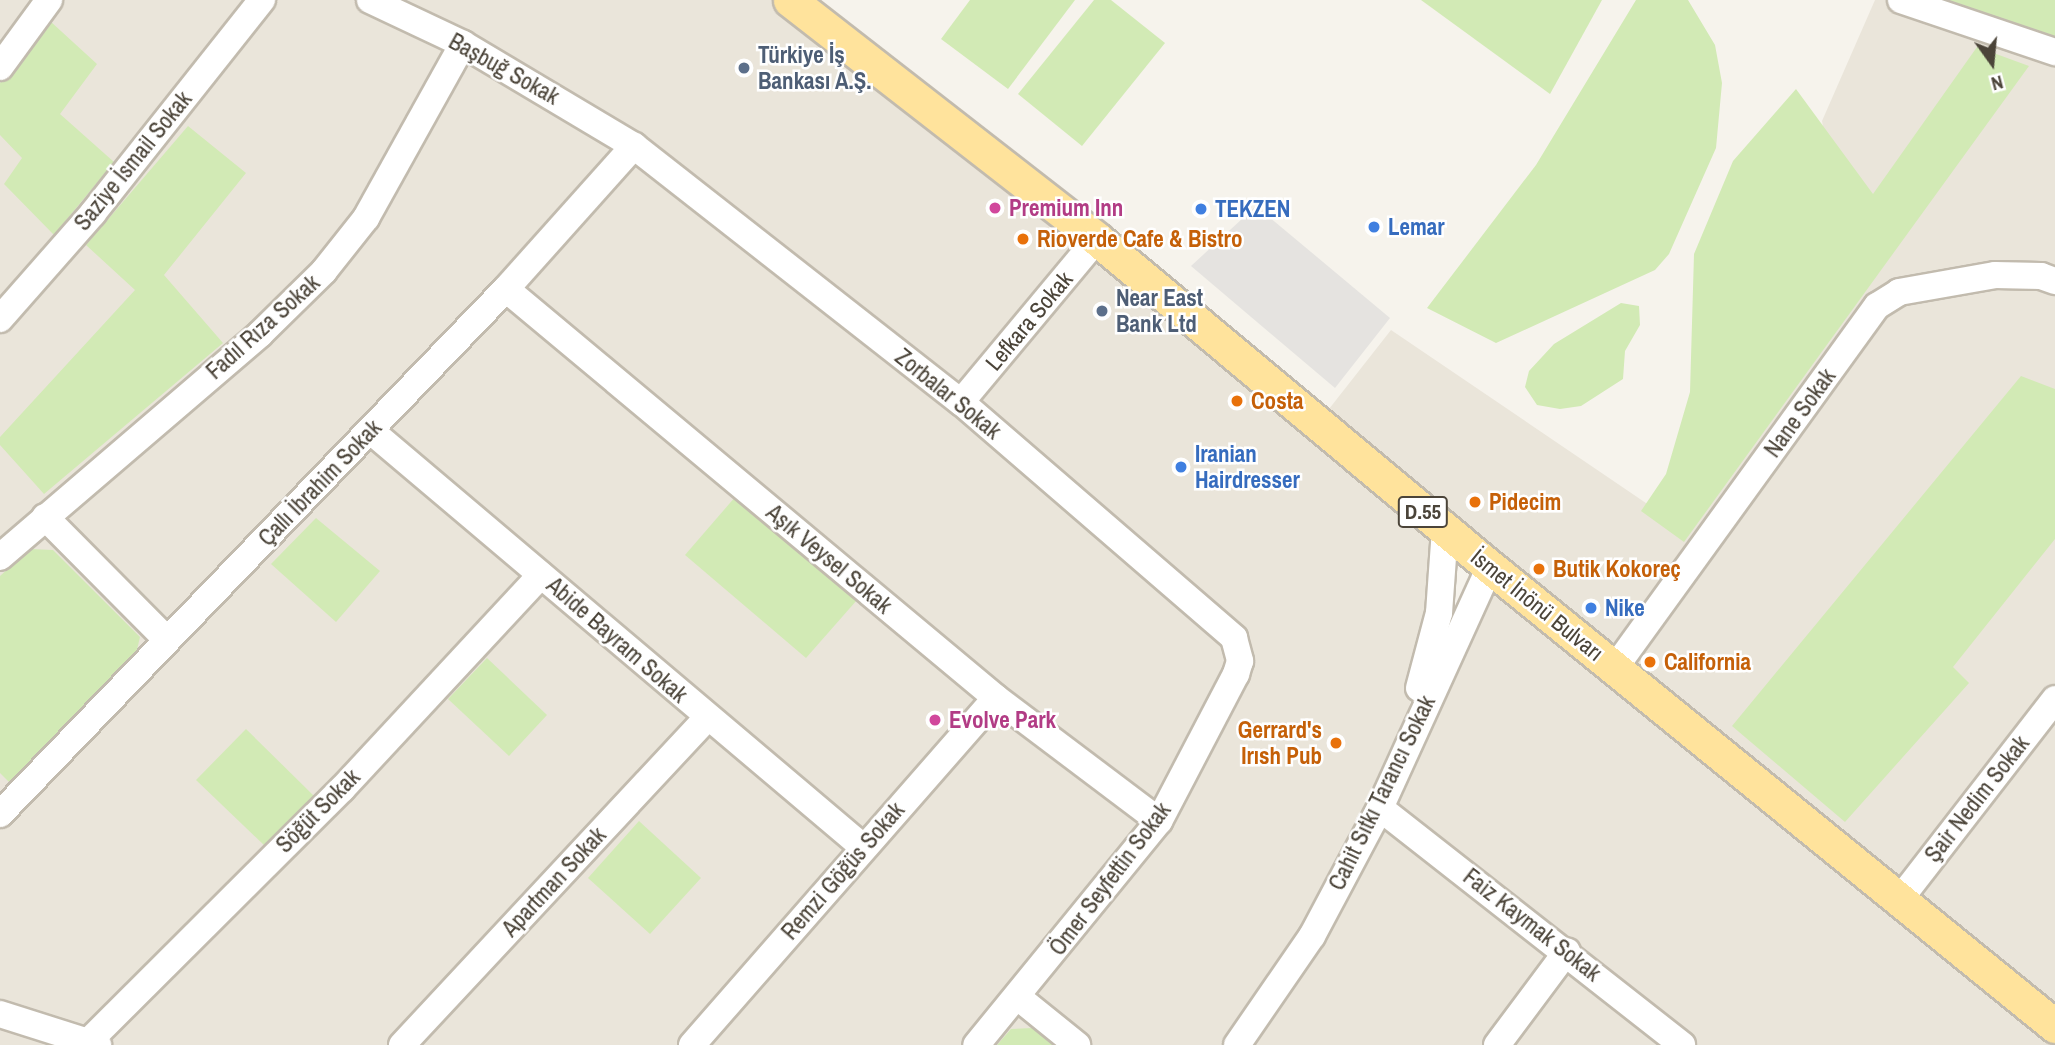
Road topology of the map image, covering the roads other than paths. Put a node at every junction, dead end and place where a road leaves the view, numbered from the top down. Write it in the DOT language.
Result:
graph roads {
  1 [pos="49,0"];
  2 [pos="262,0"];
  3 [pos="370,0"];
  4 [pos="790,0"];
  5 [pos="1901,0"];
  6 [pos="463,44"];
  7 [pos="2055,52"];
  8 [pos="4,56"];
  9 [pos="634,146"];
  10 [pos="1097,239"];
  11 [pos="2055,281"];
  12 [pos="506,289"];
  13 [pos="0,319"];
  14 [pos="961,402"];
  15 [pos="371,431"];
  16 [pos="45,517"];
  17 [pos="1445,530"];
  18 [pos="0,557"];
  19 [pos="1490,567"];
  20 [pos="541,575"];
  21 [pos="167,640"];
  22 [pos="1240,661"];
  23 [pos="1614,669"];
  24 [pos="996,698"];
  25 [pos="2055,699"];
  26 [pos="708,718"];
  27 [pos="1401,754"];
  28 [pos="1380,808"];
  29 [pos="0,814"];
  30 [pos="1159,821"];
  31 [pos="863,847"];
  32 [pos="1900,899"];
  33 [pos="1567,951"];
  34 [pos="1019,998"];
  35 [pos="2050,1012"];
  36 [pos="0,1014"];
  37 [pos="94,1043"];
  38 [pos="401,1045"];
  39 [pos="692,1045"];
  40 [pos="976,1045"];
  41 [pos="1077,1045"];
  42 [pos="1237,1045"];
  43 [pos="1497,1045"];
  44 [pos="1682,1045"];
  1 -- 8 [label="street"];
  2 -- 13 [label="street, Saziye İsmail Sokak"];
  3 -- 6 [label="street, Başbuğ Sokak"];
  4 -- 10 [label="main road, İsmet İnönü Bulvarı / D.55"];
  5 -- 7 [label="street"];
  6 -- 9 [label="street, Başbuğ Sokak"];
  6 -- 16 [label="street, Fadıl Rıza Sokak"];
  9 -- 12 [label="street, Çallı İbrahim Sokak"];
  9 -- 14 [label="street, Zorbalar Sokak"];
  10 -- 14 [label="street, Lefkara Sokak"];
  10 -- 17 [label="main road, İsmet İnönü Bulvarı / D.55"];
  11 -- 23 [label="street, Nane Sokak"];
  12 -- 15 [label="street, Çallı İbrahim Sokak"];
  12 -- 24 [label="street, Aşık Veysel Sokak"];
  14 -- 22 [label="street, Zorbalar Sokak"];
  15 -- 20 [label="street, Abide Bayram Sokak"];
  15 -- 21 [label="street, Çallı İbrahim Sokak"];
  16 -- 18 [label="street, Fadıl Rıza Sokak"];
  16 -- 21 [label="street"];
  17 -- 19 [label="main road, İsmet İnönü Bulvarı / D.55"];
  17 -- 27 [label="street, Cahit Sıtkı Tarancı Sokak"];
  19 -- 23 [label="main road, İsmet İnönü Bulvarı / D.55"];
  19 -- 27 [label="street, Cahit Sıtkı Tarancı Sokak"];
  20 -- 26 [label="street, Abide Bayram Sokak"];
  20 -- 37 [label="street, Söğüt Sokak"];
  21 -- 29 [label="street, Çallı İbrahim Sokak"];
  22 -- 30 [label="street, Ömer Seyfettin Sokak"];
  23 -- 32 [label="main road, İsmet İnönü Bulvarı / D.55"];
  24 -- 30 [label="street, Aşık Veysel Sokak"];
  24 -- 31 [label="street, Remzi Göğüs Sokak"];
  25 -- 32 [label="street, Şair Nedim Sokak"];
  26 -- 31 [label="street, Abide Bayram Sokak"];
  26 -- 38 [label="street, Apartman Sokak"];
  27 -- 28 [label="street, Cahit Sıtkı Tarancı Sokak"];
  28 -- 33 [label="street, Faiz Kaymak Sokak"];
  28 -- 42 [label="street, Cahit Sıtkı Tarancı Sokak"];
  30 -- 34 [label="street, Ömer Seyfettin Sokak"];
  31 -- 39 [label="street, Remzi Göğüs Sokak"];
  32 -- 35 [label="main road, İsmet İnönü Bulvarı / D.55"];
  33 -- 43 [label="street"];
  33 -- 44 [label="street, Faiz Kaymak Sokak"];
  34 -- 40 [label="street, Ömer Seyfettin Sokak"];
  34 -- 41 [label="street"];
  36 -- 37 [label="street"];
}
